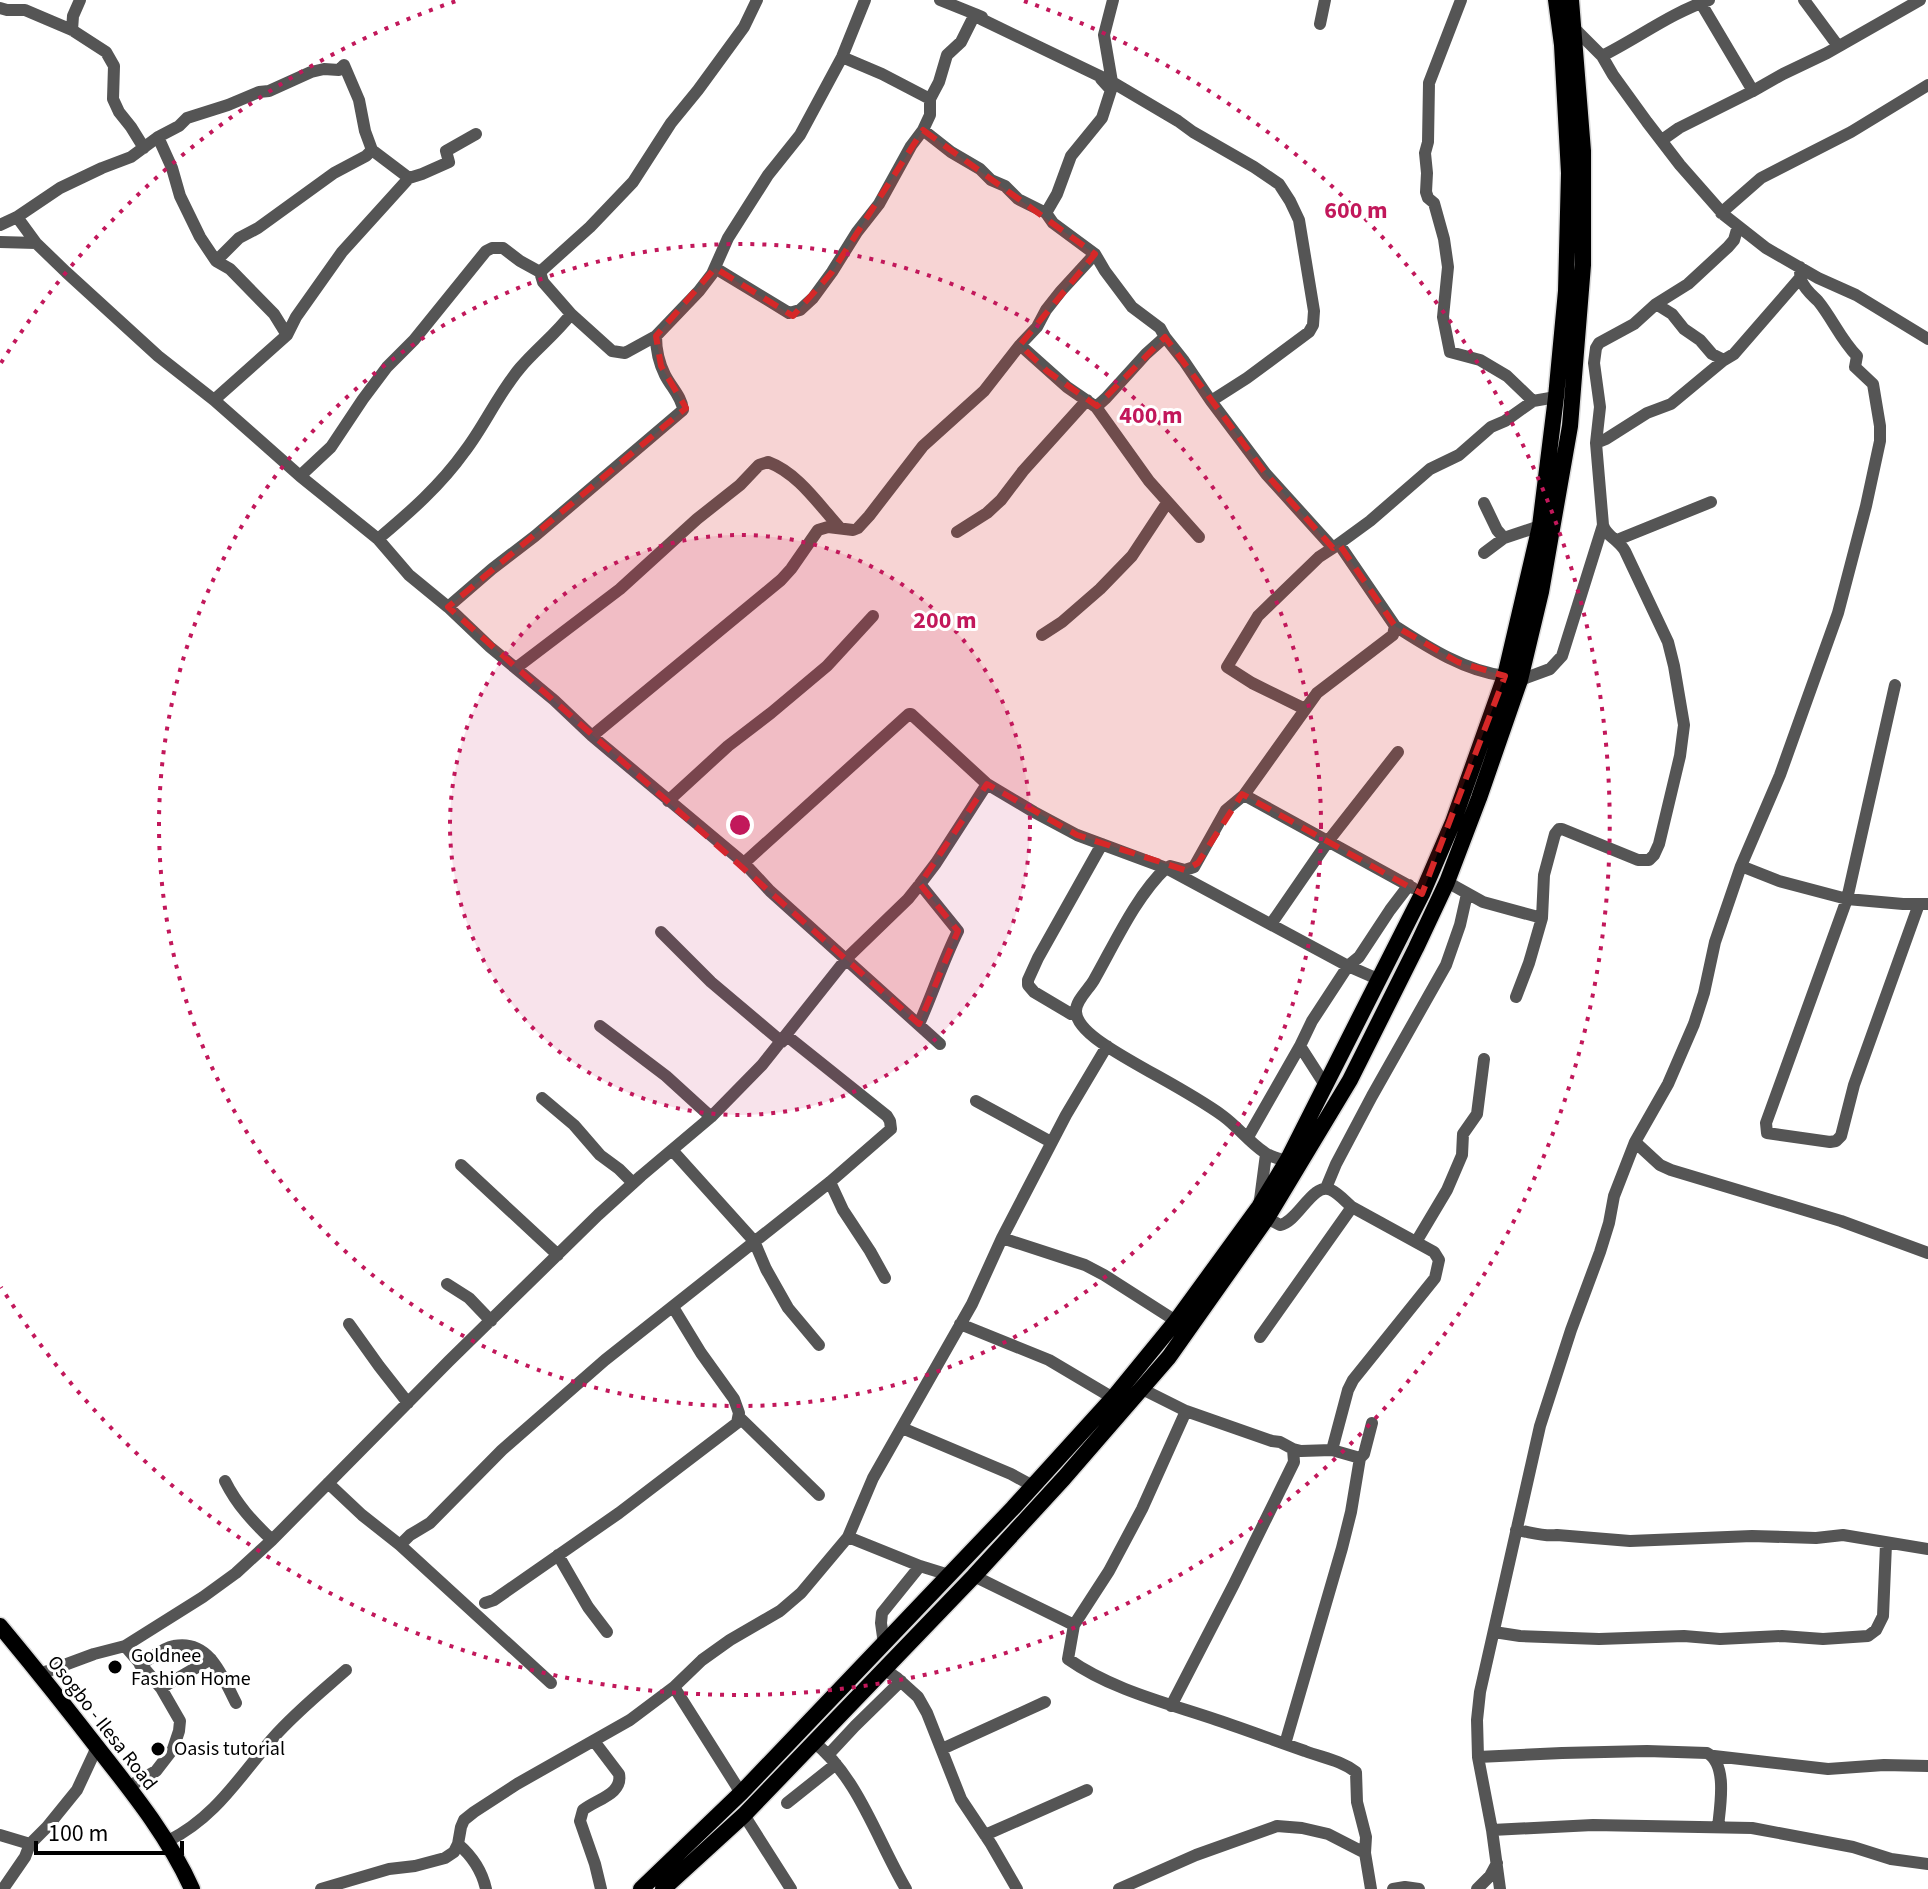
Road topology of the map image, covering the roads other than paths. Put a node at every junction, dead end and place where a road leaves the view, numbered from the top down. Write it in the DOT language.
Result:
graph roads {
  1 [pos="80,0"];
  2 [pos="757,0"];
  3 [pos="865,0"];
  4 [pos="940,0"];
  5 [pos="1113,0"];
  6 [pos="1325,0"];
  7 [pos="1461,0"];
  8 [pos="1556,0"];
  9 [pos="1571,0"];
  10 [pos="1804,0"];
  11 [pos="1920,0"];
  12 [pos="1703,1"];
  13 [pos="0,8"];
  14 [pos="975,14"];
  15 [pos="1320,24"];
  16 [pos="1574,28"];
  17 [pos="72,30"];
  18 [pos="1838,46"];
  19 [pos="1602,56"];
  20 [pos="842,57"];
  21 [pos="1099,77"];
  22 [pos="1112,82"];
  23 [pos="1928,85"];
  24 [pos="1753,91"];
  25 [pos="930,99"];
  26 [pos="923,130"];
  27 [pos="476,134"];
  28 [pos="158,137"];
  29 [pos="1662,140"];
  30 [pos="144,148"];
  31 [pos="372,150"];
  32 [pos="409,178"];
  33 [pos="1046,213"];
  34 [pos="1721,213"];
  35 [pos="17,217"];
  36 [pos="0,225"];
  37 [pos="1738,226"];
  38 [pos="0,242"];
  39 [pos="36,243"];
  40 [pos="1095,254"];
  41 [pos="216,261"];
  42 [pos="715,268"];
  43 [pos="540,272"];
  44 [pos="1800,273"];
  45 [pos="1656,304"];
  46 [pos="571,314"];
  47 [pos="287,335"];
  48 [pos="656,336"];
  49 [pos="1165,337"];
  50 [pos="1928,339"];
  51 [pos="1020,345"];
  52 [pos="1724,360"];
  53 [pos="1556,397"];
  54 [pos="214,400"];
  55 [pos="1211,401"];
  56 [pos="1533,401"];
  57 [pos="1091,403"];
  58 [pos="1596,443"];
  59 [pos="300,476"];
  60 [pos="1711,502"];
  61 [pos="1167,503"];
  62 [pos="1484,503"];
  63 [pos="1603,525"];
  64 [pos="1540,526"];
  65 [pos="840,528"];
  66 [pos="957,532"];
  67 [pos="1199,537"];
  68 [pos="1504,538"];
  69 [pos="378,539"];
  70 [pos="1617,540"];
  71 [pos="1339,544"];
  72 [pos="1484,553"];
  73 [pos="448,607"];
  74 [pos="873,616"];
  75 [pos="1395,626"];
  76 [pos="1042,635"];
  77 [pos="516,668"];
  78 [pos="1513,678"];
  79 [pos="1895,685"];
  80 [pos="1305,709"];
  81 [pos="592,736"];
  82 [pos="1398,752"];
  83 [pos="987,784"];
  84 [pos="1244,795"];
  85 [pos="668,801"];
  86 [pos="1329,840"];
  87 [pos="1102,844"];
  88 [pos="744,863"];
  89 [pos="1741,866"];
  90 [pos="1166,868"];
  91 [pos="1447,882"];
  92 [pos="920,884"];
  93 [pos="1416,890"];
  94 [pos="1467,894"];
  95 [pos="1847,899"];
  96 [pos="1924,904"];
  97 [pos="1542,918"];
  98 [pos="1271,924"];
  99 [pos="661,932"];
  100 [pos="847,958"];
  101 [pos="1348,966"];
  102 [pos="1380,980"];
  103 [pos="1516,997"];
  104 [pos="1076,1011"];
  105 [pos="919,1024"];
  106 [pos="600,1026"];
  107 [pos="784,1039"];
  108 [pos="940,1044"];
  109 [pos="1107,1046"];
  110 [pos="1300,1046"];
  111 [pos="1484,1059"];
  112 [pos="1325,1085"];
  113 [pos="542,1098"];
  114 [pos="976,1101"];
  115 [pos="711,1117"];
  116 [pos="1248,1137"];
  117 [pos="1051,1142"];
  118 [pos="1635,1142"];
  119 [pos="672,1150"];
  120 [pos="1266,1154"];
  121 [pos="1287,1161"];
  122 [pos="461,1165"];
  123 [pos="830,1182"];
  124 [pos="633,1183"];
  125 [pos="1326,1188"];
  126 [pos="1352,1207"];
  127 [pos="1263,1212"];
  128 [pos="1002,1238"];
  129 [pos="754,1241"];
  130 [pos="1416,1242"];
  131 [pos="1928,1253"];
  132 [pos="558,1255"];
  133 [pos="885,1278"];
  134 [pos="447,1284"];
  135 [pos="673,1307"];
  136 [pos="491,1321"];
  137 [pos="1176,1321"];
  138 [pos="349,1324"];
  139 [pos="960,1324"];
  140 [pos="1260,1337"];
  141 [pos="819,1345"];
  142 [pos="1142,1389"];
  143 [pos="1113,1398"];
  144 [pos="408,1403"];
  145 [pos="1186,1411"];
  146 [pos="739,1417"];
  147 [pos="1372,1423"];
  148 [pos="902,1428"];
  149 [pos="1293,1449"];
  150 [pos="1332,1450"];
  151 [pos="1360,1458"];
  152 [pos="225,1481"];
  153 [pos="328,1483"];
  154 [pos="1033,1486"];
  155 [pos="819,1495"];
  156 [pos="1516,1530"];
  157 [pos="848,1537"];
  158 [pos="272,1540"];
  159 [pos="1886,1544"];
  160 [pos="400,1545"];
  161 [pos="1928,1549"];
  162 [pos="558,1555"];
  163 [pos="920,1566"];
  164 [pos="949,1575"];
  165 [pos="974,1576"];
  166 [pos="485,1603"];
  167 [pos="1074,1625"];
  168 [pos="0,1626"];
  169 [pos="607,1632"];
  170 [pos="1494,1632"];
  171 [pos="884,1644"];
  172 [pos="125,1646"];
  173 [pos="211,1659"];
  174 [pos="140,1665"];
  175 [pos="884,1669"];
  176 [pos="346,1670"];
  177 [pos="40,1674"];
  178 [pos="901,1681"];
  179 [pos="551,1683"];
  180 [pos="674,1687"];
  181 [pos="161,1688"];
  182 [pos="1045,1702"];
  183 [pos="236,1703"];
  184 [pos="1171,1706"];
  185 [pos="594,1741"];
  186 [pos="814,1742"];
  187 [pos="1285,1744"];
  188 [pos="97,1747"];
  189 [pos="942,1749"];
  190 [pos="1714,1756"];
  191 [pos="1478,1757"];
  192 [pos="832,1760"];
  193 [pos="1928,1766"];
  194 [pos="128,1787"];
  195 [pos="1087,1790"];
  196 [pos="741,1793"];
  197 [pos="787,1803"];
  198 [pos="744,1815"];
  199 [pos="1718,1827"];
  200 [pos="1492,1830"];
  201 [pos="0,1835"];
  202 [pos="985,1835"];
  203 [pos="168,1841"];
  204 [pos="30,1844"];
  205 [pos="458,1844"];
  206 [pos="1365,1853"];
  207 [pos="1497,1863"];
  208 [pos="1928,1864"];
  209 [pos="3,1889"];
  210 [pos="192,1889"];
  211 [pos="321,1889"];
  212 [pos="486,1889"];
  213 [pos="601,1889"];
  214 [pos="641,1889"];
  215 [pos="663,1889"];
  216 [pos="791,1889"];
  217 [pos="906,1889"];
  218 [pos="1017,1889"];
  219 [pos="1119,1889"];
  220 [pos="1371,1889"];
  221 [pos="1393,1889"];
  222 [pos="1419,1889"];
  223 [pos="1477,1889"];
  224 [pos="1500,1889"];
  1 -- 17 [label="street"];
  2 -- 43 [label="street"];
  3 -- 20 [label="street"];
  4 -- 14 [label="street"];
  5 -- 22 [label="street"];
  6 -- 15 [label="street"];
  7 -- 56 [label="street"];
  8 -- 53 [label="main road"];
  9 -- 16 [label="main road"];
  10 -- 18 [label="street"];
  11 -- 18 [label="street"];
  12 -- 19 [label="street"];
  12 -- 24 [label="street"];
  13 -- 17 [label="street"];
  14 -- 21 [label="street"];
  14 -- 25 [label="street"];
  16 -- 19 [label="street"];
  16 -- 78 [label="main road"];
  17 -- 30 [label="street"];
  18 -- 24 [label="street"];
  19 -- 29 [label="street"];
  20 -- 25 [label="street"];
  20 -- 42 [label="street"];
  21 -- 22 [label="street"];
  21 -- 33 [label="street"];
  22 -- 55 [label="street"];
  23 -- 34 [label="street"];
  24 -- 29 [label="street"];
  25 -- 26 [label="street"];
  26 -- 33 [label="street"];
  26 -- 42 [label="street"];
  27 -- 32 [label="street"];
  28 -- 30 [label="street"];
  28 -- 31 [label="street"];
  28 -- 41 [label="street"];
  29 -- 34 [label="street"];
  30 -- 35 [label="street"];
  31 -- 32 [label="street"];
  31 -- 41 [label="street"];
  32 -- 47 [label="street"];
  33 -- 40 [label="street"];
  34 -- 37 [label="street"];
  35 -- 36 [label="street"];
  35 -- 39 [label="street"];
  37 -- 44 [label="street"];
  37 -- 45 [label="street"];
  38 -- 39 [label="street"];
  39 -- 54 [label="street"];
  40 -- 49 [label="street"];
  40 -- 51 [label="street"];
  41 -- 47 [label="street"];
  42 -- 48 [label="street"];
  43 -- 46 [label="street"];
  43 -- 59 [label="street"];
  44 -- 50 [label="street"];
  44 -- 52 [label="street"];
  44 -- 89 [label="street"];
  45 -- 52 [label="street"];
  45 -- 58 [label="street"];
  46 -- 48 [label="street"];
  46 -- 69 [label="street"];
  47 -- 54 [label="street"];
  48 -- 73 [label="street"];
  49 -- 55 [label="street"];
  49 -- 57 [label="street"];
  51 -- 57 [label="street"];
  51 -- 65 [label="street"];
  52 -- 58 [label="street"];
  53 -- 56 [label="street"];
  53 -- 64 [label="main road"];
  54 -- 59 [label="street"];
  55 -- 71 [label="street"];
  56 -- 71 [label="street"];
  57 -- 61 [label="street"];
  57 -- 66 [label="street"];
  58 -- 63 [label="street"];
  59 -- 69 [label="street"];
  60 -- 70 [label="street"];
  61 -- 67 [label="street"];
  61 -- 76 [label="street"];
  62 -- 68 [label="street"];
  63 -- 70 [label="street"];
  63 -- 78 [label="street"];
  64 -- 68 [label="street"];
  64 -- 78 [label="main road"];
  65 -- 77 [label="street"];
  65 -- 81 [label="street"];
  68 -- 72 [label="street"];
  69 -- 73 [label="street"];
  70 -- 97 [label="street"];
  71 -- 75 [label="street"];
  71 -- 80 [label="street"];
  73 -- 77 [label="street"];
  74 -- 85 [label="street"];
  75 -- 78 [label="street"];
  75 -- 80 [label="street"];
  77 -- 81 [label="street"];
  78 -- 91 [label="main road"];
  78 -- 93 [label="main road"];
  79 -- 95 [label="street"];
  80 -- 84 [label="street"];
  81 -- 85 [label="street"];
  82 -- 86 [label="street"];
  83 -- 87 [label="street"];
  83 -- 88 [label="street"];
  83 -- 92 [label="street"];
  84 -- 86 [label="street"];
  84 -- 90 [label="street"];
  85 -- 88 [label="street"];
  86 -- 93 [label="street"];
  86 -- 98 [label="street"];
  87 -- 90 [label="street"];
  87 -- 104 [label="street"];
  88 -- 100 [label="street"];
  89 -- 95 [label="street"];
  89 -- 118 [label="street"];
  90 -- 98 [label="street"];
  90 -- 104 [label="street"];
  91 -- 94 [label="street"];
  91 -- 127 [label="main road"];
  92 -- 100 [label="street"];
  92 -- 105 [label="street"];
  93 -- 101 [label="street"];
  93 -- 102 [label="main road"];
  94 -- 97 [label="street"];
  94 -- 125 [label="street"];
  95 -- 96 [label="street"];
  95 -- 96 [label="street"];
  97 -- 103 [label="street"];
  98 -- 101 [label="street"];
  99 -- 107 [label="street"];
  100 -- 105 [label="street"];
  100 -- 107 [label="street"];
  101 -- 102 [label="street"];
  101 -- 110 [label="street"];
  102 -- 112 [label="main road"];
  104 -- 109 [label="street"];
  105 -- 108 [label="street"];
  106 -- 115 [label="street"];
  107 -- 115 [label="street"];
  107 -- 123 [label="street"];
  109 -- 116 [label="street"];
  109 -- 117 [label="street"];
  110 -- 112 [label="street"];
  110 -- 116 [label="street"];
  111 -- 130 [label="street"];
  112 -- 121 [label="main road"];
  113 -- 124 [label="street"];
  114 -- 117 [label="street"];
  115 -- 119 [label="street"];
  116 -- 120 [label="street"];
  117 -- 128 [label="street"];
  118 -- 131 [label="street"];
  118 -- 156 [label="street"];
  119 -- 124 [label="street"];
  119 -- 129 [label="street"];
  120 -- 121 [label="street"];
  120 -- 127 [label="street"];
  121 -- 127 [label="main road"];
  122 -- 132 [label="street"];
  123 -- 129 [label="street"];
  123 -- 133 [label="street"];
  124 -- 132 [label="street"];
  125 -- 126 [label="street"];
  125 -- 127 [label="street"];
  126 -- 130 [label="street"];
  126 -- 140 [label="street"];
  127 -- 137 [label="main road"];
  127 -- 142 [label="main road"];
  128 -- 137 [label="street"];
  128 -- 139 [label="street"];
  129 -- 135 [label="street"];
  129 -- 141 [label="street"];
  130 -- 150 [label="street"];
  132 -- 136 [label="street"];
  134 -- 136 [label="street"];
  135 -- 146 [label="street"];
  135 -- 160 [label="street"];
  136 -- 144 [label="street"];
  137 -- 143 [label="main road"];
  138 -- 144 [label="street"];
  139 -- 143 [label="street"];
  139 -- 148 [label="street"];
  142 -- 145 [label="street"];
  142 -- 165 [label="main road"];
  143 -- 154 [label="main road"];
  144 -- 153 [label="street"];
  145 -- 149 [label="street"];
  145 -- 167 [label="street"];
  146 -- 155 [label="street"];
  146 -- 162 [label="street"];
  147 -- 151 [label="street"];
  148 -- 154 [label="street"];
  148 -- 157 [label="street"];
  149 -- 150 [label="street"];
  149 -- 184 [label="street"];
  150 -- 151 [label="street"];
  151 -- 187 [label="street"];
  152 -- 158 [label="street"];
  153 -- 158 [label="street"];
  153 -- 160 [label="street"];
  154 -- 164 [label="main road"];
  156 -- 159 [label="street"];
  156 -- 170 [label="street"];
  157 -- 163 [label="street"];
  157 -- 180 [label="street"];
  158 -- 172 [label="street"];
  159 -- 161 [label="street"];
  159 -- 170 [label="street"];
  160 -- 179 [label="street"];
  162 -- 166 [label="street"];
  162 -- 169 [label="street"];
  163 -- 164 [label="street"];
  163 -- 171 [label="street"];
  164 -- 171 [label="main road"];
  165 -- 167 [label="street"];
  165 -- 175 [label="main road"];
  167 -- 184 [label="street"];
  168 -- 177 [label="main road, Osogbo - Ilesa Road"];
  170 -- 191 [label="street"];
  171 -- 196 [label="main road"];
  172 -- 174 [label="street"];
  172 -- 177 [label="street"];
  173 -- 174 [label="street"];
  173 -- 181 [label="street"];
  173 -- 183 [label="street"];
  174 -- 181 [label="street"];
  175 -- 178 [label="street"];
  175 -- 186 [label="main road"];
  176 -- 203 [label="street"];
  177 -- 188 [label="main road, Osogbo - Ilesa Road"];
  178 -- 189 [label="street"];
  178 -- 192 [label="street"];
  180 -- 185 [label="street"];
  180 -- 196 [label="street"];
  181 -- 194 [label="street"];
  182 -- 189 [label="street"];
  184 -- 187 [label="street"];
  185 -- 205 [label="street"];
  185 -- 213 [label="street"];
  186 -- 192 [label="street"];
  186 -- 198 [label="main road"];
  187 -- 206 [label="street"];
  188 -- 194 [label="main road, Osogbo - Ilesa Road"];
  188 -- 204 [label="street"];
  189 -- 202 [label="street"];
  190 -- 191 [label="street"];
  190 -- 193 [label="street"];
  190 -- 199 [label="street"];
  191 -- 200 [label="street"];
  192 -- 197 [label="street"];
  192 -- 217 [label="street"];
  194 -- 203 [label="main road, Osogbo - Ilesa Road"];
  195 -- 202 [label="street"];
  196 -- 214 [label="main road"];
  198 -- 215 [label="main road"];
  198 -- 216 [label="street"];
  199 -- 200 [label="street"];
  199 -- 208 [label="street"];
  200 -- 207 [label="street"];
  201 -- 204 [label="street"];
  202 -- 218 [label="street"];
  203 -- 210 [label="main road, Osogbo - Ilesa Road"];
  204 -- 209 [label="street"];
  205 -- 211 [label="street"];
  205 -- 212 [label="street"];
  206 -- 219 [label="street"];
  206 -- 220 [label="street"];
  207 -- 223 [label="street"];
  207 -- 224 [label="street"];
  221 -- 222 [label="street"];
}
